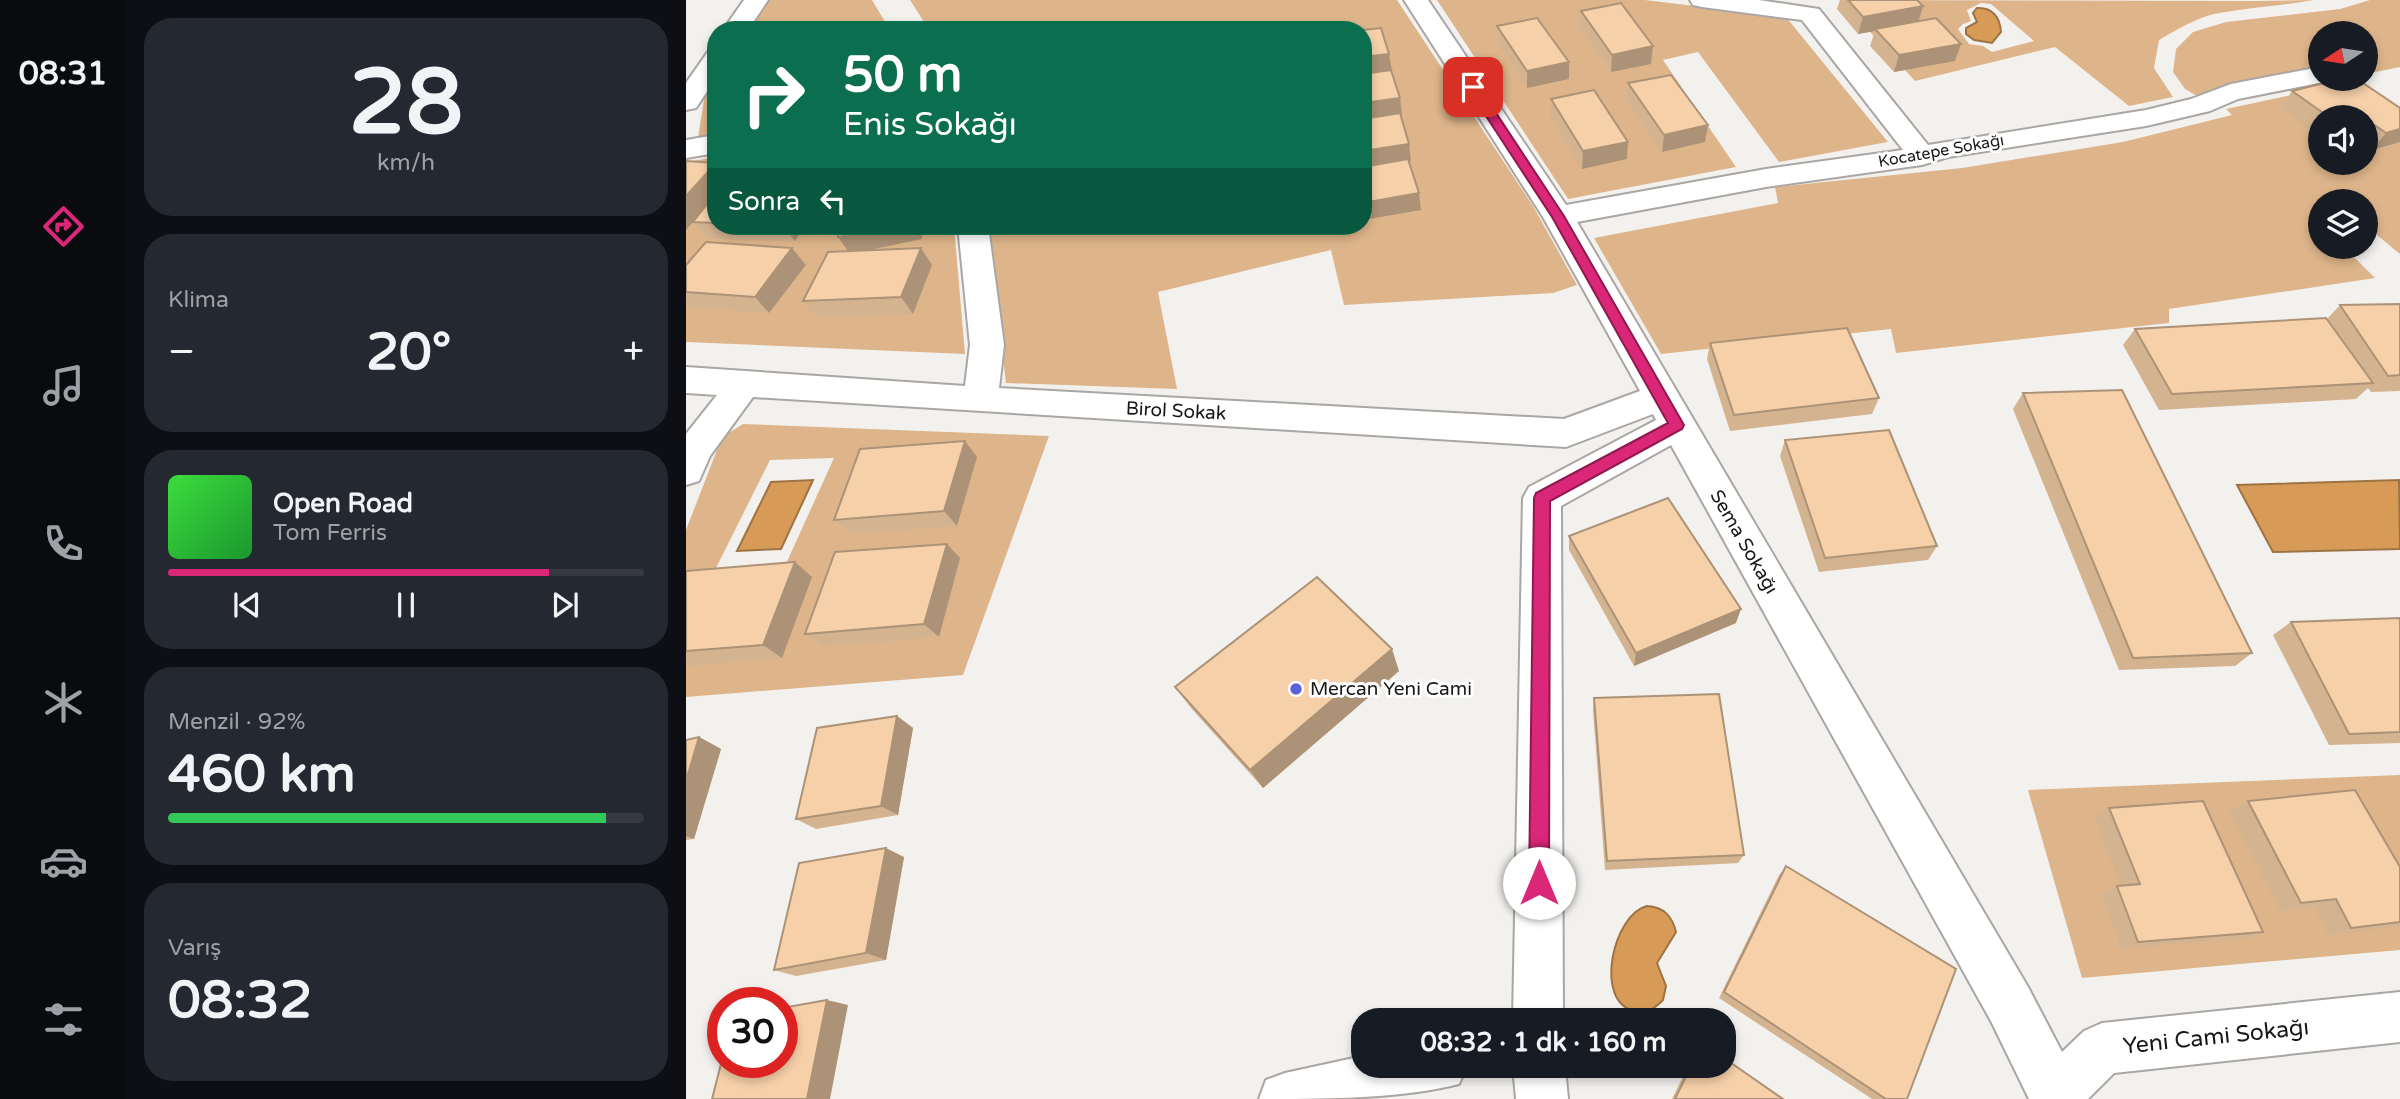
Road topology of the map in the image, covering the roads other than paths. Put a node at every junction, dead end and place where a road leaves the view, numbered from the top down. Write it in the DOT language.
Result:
graph roads {
  1 [pos="756,0"];
  2 [pos="1416,0"];
  3 [pos="1702,0"];
  4 [pos="1804,7"];
  5 [pos="741,21"];
  6 [pos="707,71"];
  7 [pos="2308,77"];
  8 [pos="686,102"];
  9 [pos="707,146"];
  10 [pos="686,149"];
  11 [pos="1922,156"];
  12 [pos="1558,216"];
  13 [pos="974,235"];
  14 [pos="686,380"];
  15 [pos="746,382"];
  16 [pos="981,400"];
  17 [pos="1669,411"];
  18 [pos="686,471"];
  19 [pos="1538,1008"];
  20 [pos="2400,1017"];
  21 [pos="1384,1078"];
  22 [pos="1540,1078"];
  23 [pos="2055,1096"];
  24 [pos="1285,1099"];
  25 [pos="1542,1099"];
  1 -- 5 [label="street"];
  2 -- 12 [label="street, Sema Sokağı"];
  3 -- 4 [label="street"];
  4 -- 11 [label="street"];
  6 -- 8 [label="street"];
  7 -- 11 [label="street, Kocatepe Sokağı"];
  9 -- 10 [label="street"];
  11 -- 12 [label="street, Kocatepe Sokağı"];
  12 -- 17 [label="street, Sema Sokağı"];
  13 -- 16 [label="street"];
  14 -- 15 [label="street, Birol Sokak"];
  15 -- 16 [label="street, Birol Sokak"];
  15 -- 18 [label="street"];
  16 -- 17 [label="street, Birol Sokak"];
  17 -- 19 [label="street"];
  17 -- 23 [label="street, Sema Sokağı"];
  20 -- 23 [label="street, Yeni Cami Sokağı"];
  21 -- 24 [label="street"];
  22 -- 25 [label="street"];
}
